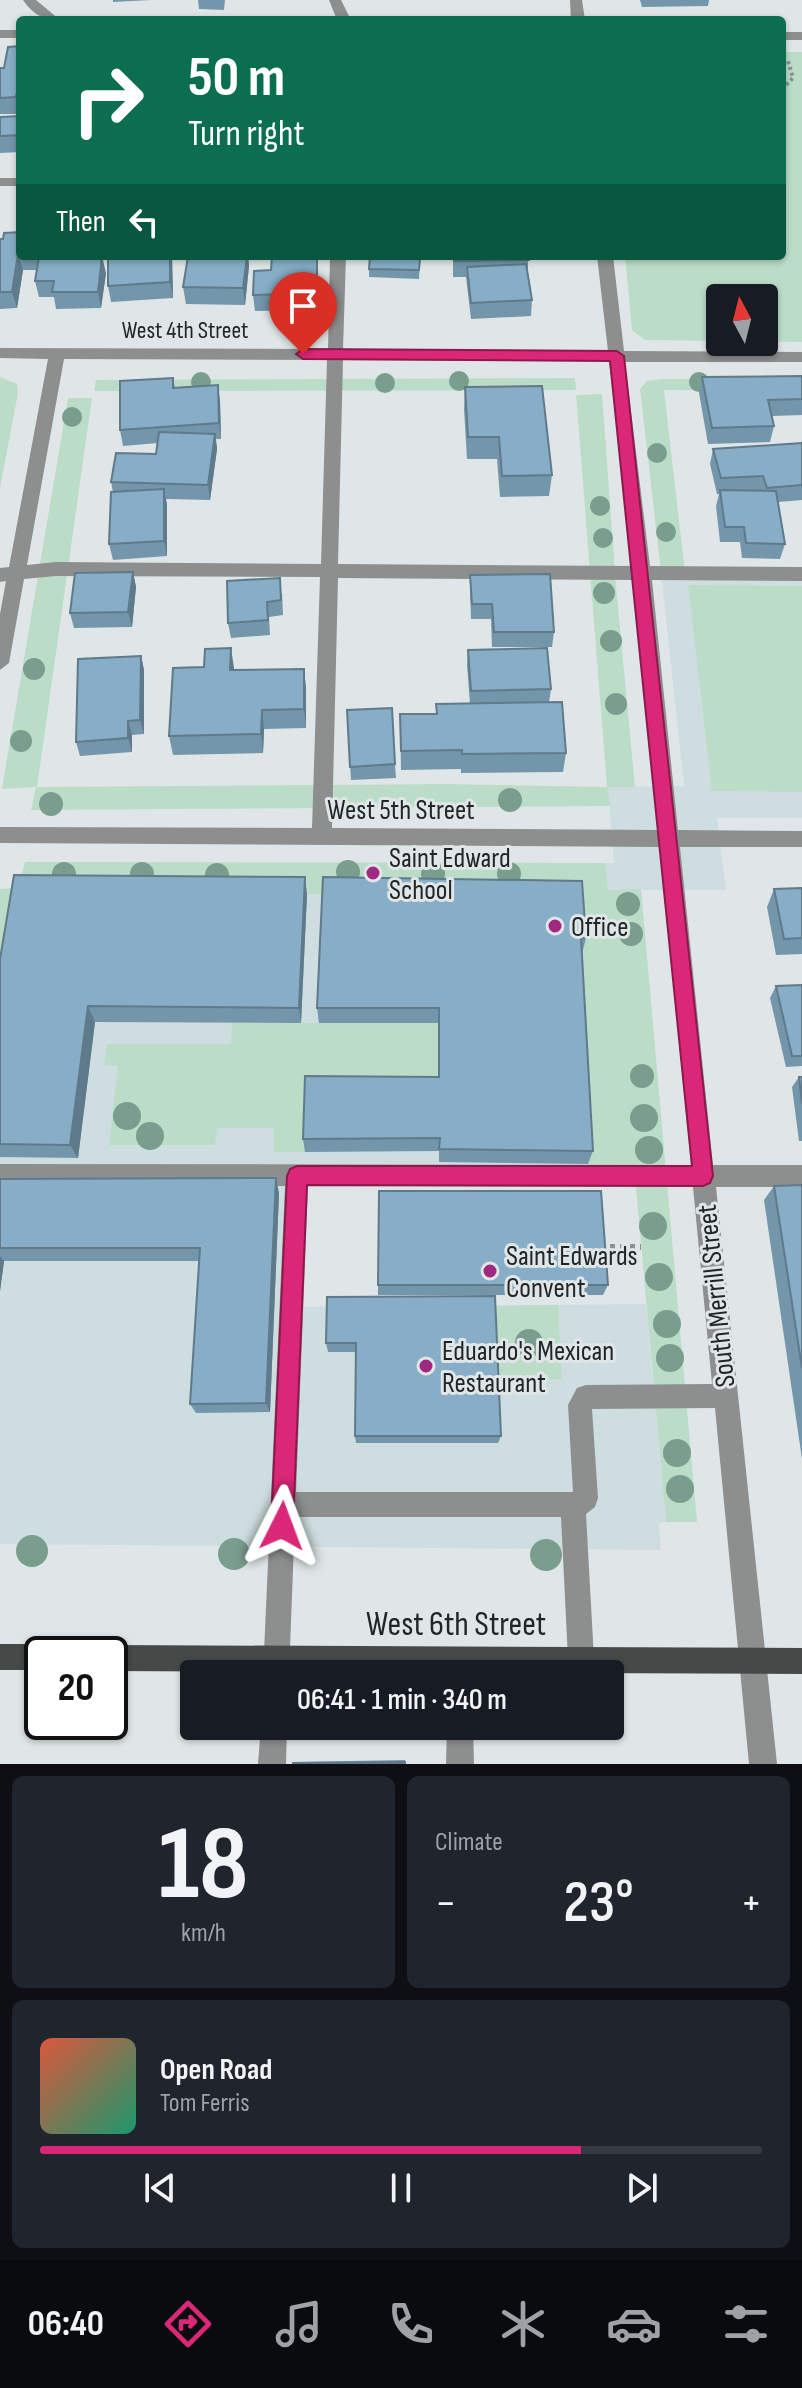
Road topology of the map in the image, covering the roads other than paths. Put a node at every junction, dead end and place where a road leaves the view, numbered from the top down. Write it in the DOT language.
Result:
graph roads {
  1 [pos="29,0"];
  2 [pos="47,16"];
  3 [pos="338,260"];
  4 [pos="605,260"];
  5 [pos="0,353"];
  6 [pos="57,353"];
  7 [pos="334,355"];
  8 [pos="617,356"];
  9 [pos="802,357"];
  10 [pos="329,570"];
  11 [pos="642,572"];
  12 [pos="8,574"];
  13 [pos="802,574"];
  14 [pos="0,663"];
  15 [pos="0,835"];
  16 [pos="322,836"];
  17 [pos="669,837"];
  18 [pos="802,839"];
  19 [pos="0,1175"];
  20 [pos="297,1176"];
  21 [pos="703,1176"];
  22 [pos="802,1176"];
  23 [pos="725,1396"];
  24 [pos="573,1504"];
  25 [pos="283,1505"];
  26 [pos="0,1657"];
  27 [pos="24,1657"];
  28 [pos="128,1659"];
  29 [pos="581,1659"];
  30 [pos="276,1660"];
  31 [pos="564,1660"];
  32 [pos="752,1660"];
  33 [pos="180,1661"];
  34 [pos="802,1661"];
  35 [pos="273,1740"];
  36 [pos="460,1740"];
  37 [pos="272,1764"];
  38 [pos="460,1764"];
  39 [pos="763,1764"];
  1 -- 2 [label="street"];
  3 -- 7 [label="street"];
  4 -- 8 [label="street, South Merrill Street"];
  5 -- 6 [label="street, West 4th Street"];
  6 -- 7 [label="street, West 4th Street"];
  6 -- 12 [label="street"];
  7 -- 8 [label="street, West 4th Street"];
  7 -- 10 [label="street"];
  8 -- 9 [label="street, West 4th Street"];
  8 -- 11 [label="street, South Merrill Street"];
  10 -- 11 [label="street"];
  10 -- 12 [label="street"];
  10 -- 16 [label="street"];
  11 -- 13 [label="street"];
  11 -- 17 [label="street, South Merrill Street"];
  12 -- 14 [label="street"];
  15 -- 16 [label="street, West 5th Street"];
  16 -- 17 [label="street, West 5th Street"];
  17 -- 18 [label="street, West 5th Street"];
  17 -- 21 [label="street, South Merrill Street"];
  19 -- 20 [label="street"];
  20 -- 21 [label="street"];
  20 -- 25 [label="street"];
  21 -- 22 [label="street"];
  21 -- 23 [label="street, South Merrill Street"];
  23 -- 24 [label="street"];
  23 -- 32 [label="street, South Merrill Street"];
  24 -- 25 [label="street"];
  24 -- 29 [label="street"];
  25 -- 30 [label="street"];
  26 -- 27 [label="main road"];
  28 -- 33 [label="main road, West 6th Street"];
  29 -- 31 [label="main road, West 6th Street"];
  29 -- 32 [label="main road, West 6th Street"];
  32 -- 34 [label="main road, West 6th Street"];
  32 -- 39 [label="street, South Merrill Street"];
  35 -- 37 [label="street"];
  36 -- 38 [label="street"];
}
